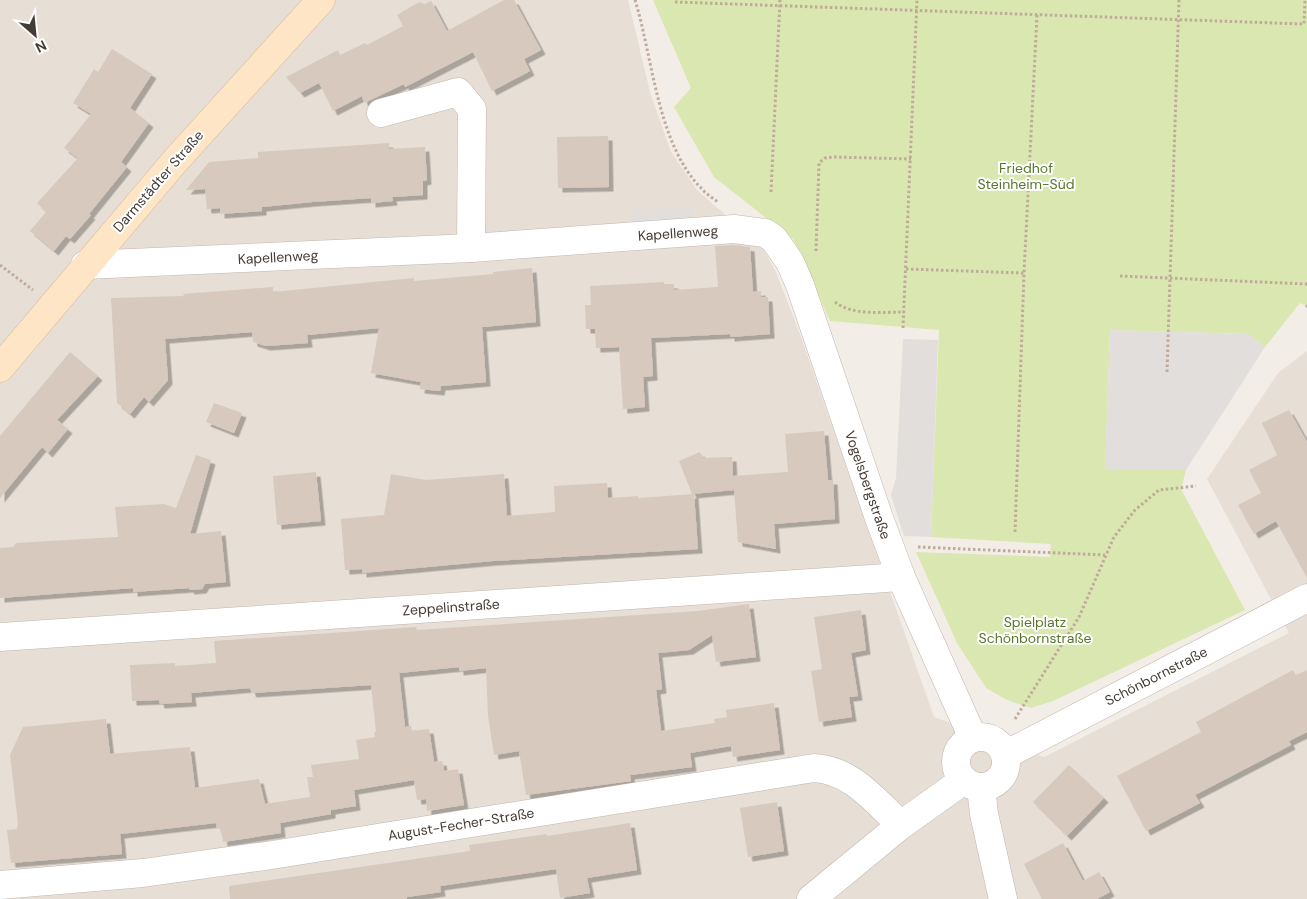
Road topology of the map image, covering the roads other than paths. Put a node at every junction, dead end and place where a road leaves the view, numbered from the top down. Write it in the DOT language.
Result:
graph roads {
  1 [pos="321,0"];
  2 [pos="381,112"];
  3 [pos="766,234"];
  4 [pos="471,248"];
  5 [pos="85,265"];
  6 [pos="0,368"];
  7 [pos="901,578"];
  8 [pos="1307,598"];
  9 [pos="0,637"];
  10 [pos="992,746"];
  11 [pos="972,783"];
  12 [pos="902,825"];
  13 [pos="0,885"];
  14 [pos="811,899"];
  15 [pos="1003,899"];
  1 -- 5 [label="street, Darmstädter Straße"];
  2 -- 4 [label="street"];
  3 -- 4 [label="street, Kapellenweg"];
  3 -- 7 [label="street, Vogelsbergstraße"];
  4 -- 5 [label="street, Kapellenweg"];
  5 -- 6 [label="street, Darmstädter Straße"];
  7 -- 9 [label="street, Zeppelinstraße"];
  7 -- 10 [label="street, Vogelsbergstraße"];
  8 -- 10 [label="street, Schönbornstraße"];
  10 -- 11 [label="street"];
  10 -- 11 [label="street, Schönbornstraße"];
  11 -- 12 [label="street"];
  11 -- 15 [label="street"];
  12 -- 13 [label="street, August-Fecher-Straße"];
  12 -- 14 [label="street"];
}
